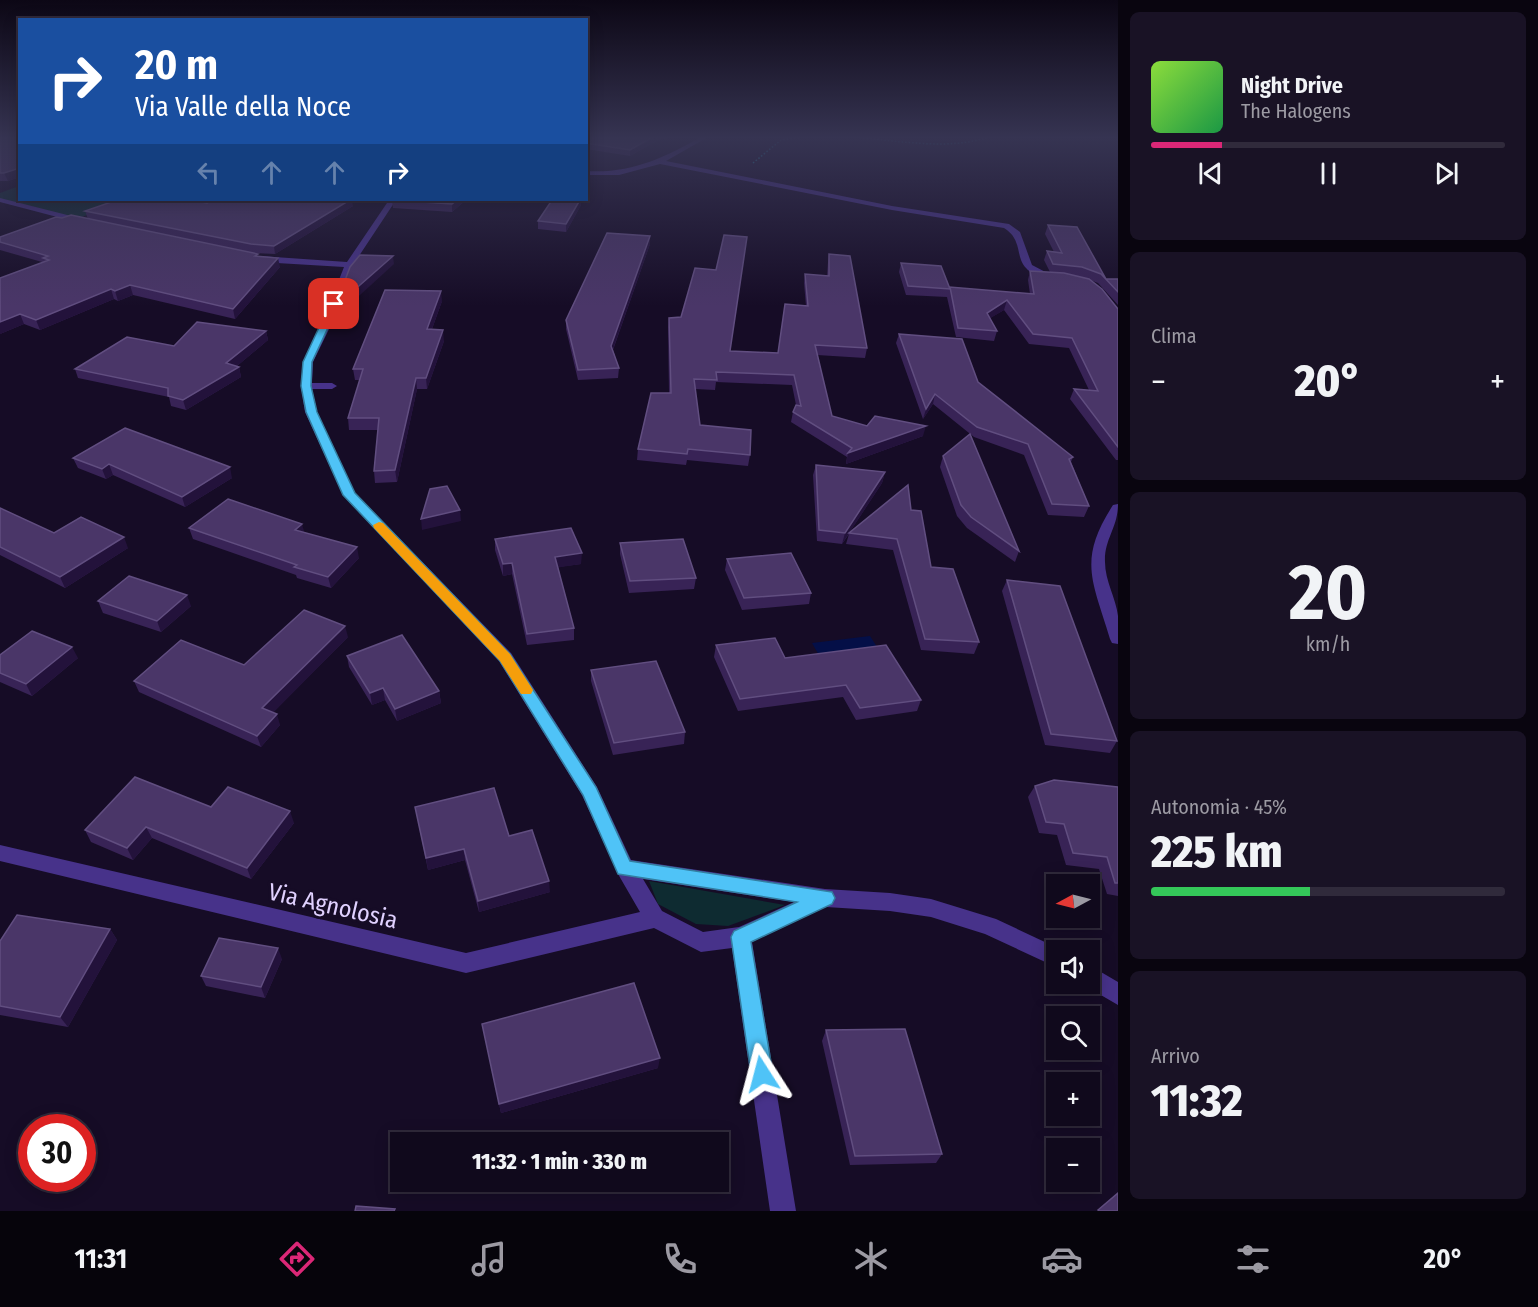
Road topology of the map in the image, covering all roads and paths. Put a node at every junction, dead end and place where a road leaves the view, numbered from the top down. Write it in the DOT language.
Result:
graph roads {
  1 [pos="823,194"];
  2 [pos="0,200"];
  3 [pos="391,201"];
  4 [pos="93,224"];
  5 [pos="253,258"];
  6 [pos="349,265"];
  7 [pos="1062,278"];
  8 [pos="306,386"];
  9 [pos="332,386"];
  10 [pos="1118,508"];
  11 [pos="1118,639"];
  12 [pos="0,853"];
  13 [pos="625,868"];
  14 [pos="825,898"];
  15 [pos="655,918"];
  16 [pos="741,937"];
  17 [pos="1046,952"];
  18 [pos="1100,983"];
  19 [pos="1118,994"];
  20 [pos="783,1211"];
  1 -- 7 [label="street"];
  2 -- 4 [label="street"];
  3 -- 6 [label="street"];
  5 -- 6 [label="street"];
  6 -- 8 [label="street"];
  8 -- 9 [label="street"];
  8 -- 13 [label="street"];
  10 -- 11 [label="street"];
  12 -- 15 [label="street, Via Agnolosia"];
  13 -- 14 [label="street"];
  13 -- 15 [label="street"];
  14 -- 16 [label="street"];
  14 -- 17 [label="street"];
  15 -- 16 [label="street"];
  16 -- 20 [label="street"];
  18 -- 19 [label="street"];
}
